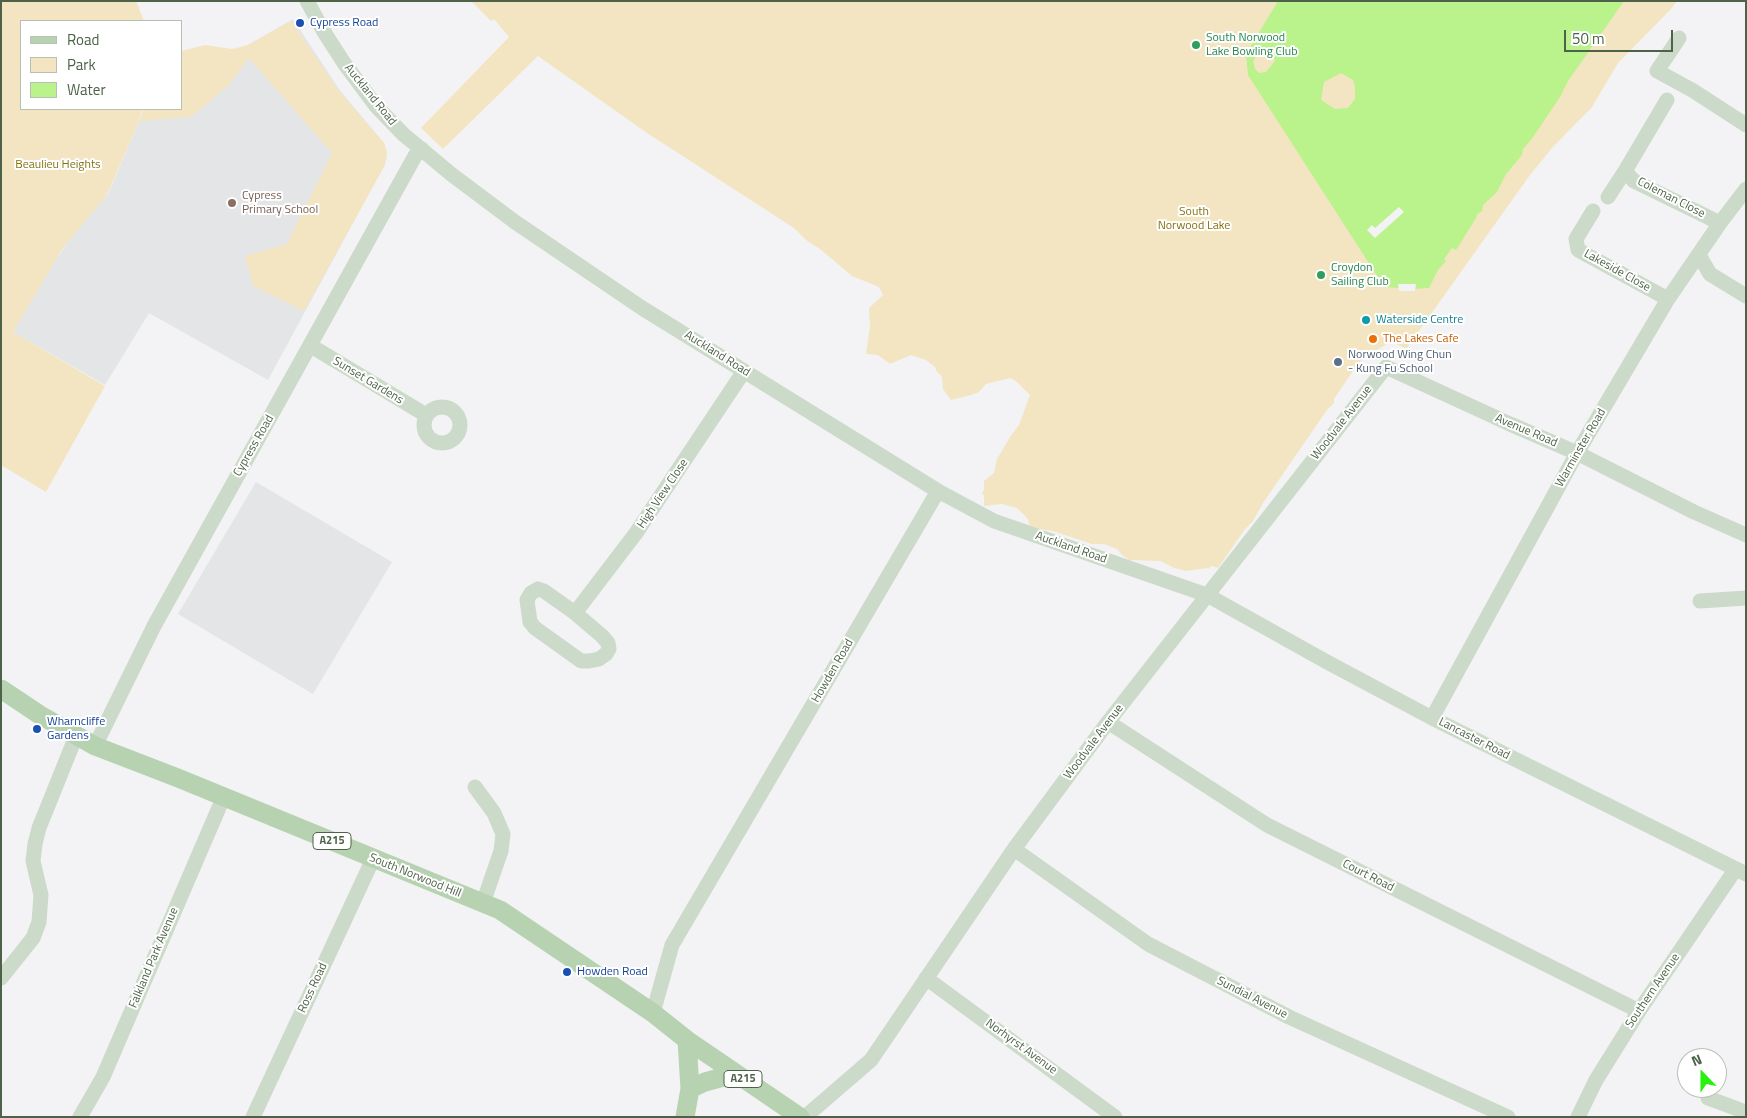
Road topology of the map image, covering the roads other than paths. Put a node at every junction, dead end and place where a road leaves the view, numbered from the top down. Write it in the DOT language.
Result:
graph roads {
  1 [pos="308,1"];
  2 [pos="1679,38"];
  3 [pos="1667,100"];
  4 [pos="1746,125"];
  5 [pos="422,149"];
  6 [pos="1625,171"];
  7 [pos="1746,189"];
  8 [pos="1608,196"];
  9 [pos="1593,211"];
  10 [pos="1720,223"];
  11 [pos="1699,255"];
  12 [pos="1746,296"];
  13 [pos="1668,299"];
  14 [pos="311,346"];
  15 [pos="1386,368"];
  16 [pos="744,371"];
  17 [pos="426,415"];
  18 [pos="1577,453"];
  19 [pos="938,491"];
  20 [pos="1746,535"];
  21 [pos="1207,595"];
  22 [pos="1746,598"];
  23 [pos="1700,601"];
  24 [pos="575,613"];
  25 [pos="1,689"];
  26 [pos="1432,718"];
  27 [pos="1108,722"];
  28 [pos="76,736"];
  29 [pos="95,746"];
  30 [pos="475,787"];
  31 [pos="224,796"];
  32 [pos="1014,848"];
  33 [pos="373,858"];
  34 [pos="1741,872"];
  35 [pos="483,903"];
  36 [pos="1,978"];
  37 [pos="926,978"];
  38 [pos="1639,1011"];
  39 [pos="653,1013"];
  40 [pos="687,1040"];
  41 [pos="743,1078"];
  42 [pos="690,1089"];
  43 [pos="1708,1098"];
  44 [pos="1746,1112"];
  45 [pos="260,1114"];
  46 [pos="80,1117"];
  47 [pos="685,1117"];
  48 [pos="800,1117"];
  49 [pos="805,1117"];
  50 [pos="1115,1117"];
  51 [pos="1508,1117"];
  52 [pos="1578,1117"];
  1 -- 5 [label="street, Auckland Road"];
  2 -- 4 [label="street"];
  3 -- 6 [label="street, Coleman Close"];
  5 -- 14 [label="street, Cypress Road"];
  5 -- 16 [label="street, Auckland Road"];
  6 -- 8 [label="street, Coleman Close"];
  6 -- 10 [label="street, Coleman Close"];
  7 -- 10 [label="street, Warminster Road"];
  9 -- 13 [label="street, Lakeside Close"];
  10 -- 11 [label="street, Warminster Road"];
  11 -- 12 [label="street"];
  11 -- 13 [label="street, Warminster Road"];
  13 -- 18 [label="street, Warminster Road"];
  14 -- 17 [label="street, Sunset Gardens"];
  14 -- 29 [label="street, Cypress Road"];
  15 -- 18 [label="street, Avenue Road"];
  15 -- 21 [label="street, Woodvale Avenue"];
  16 -- 19 [label="street, Auckland Road"];
  16 -- 24 [label="street, High View Close"];
  18 -- 20 [label="street, Avenue Road"];
  18 -- 26 [label="street, Warminster Road"];
  19 -- 21 [label="street, Auckland Road"];
  19 -- 39 [label="street, Howden Road"];
  21 -- 26 [label="street, Lancaster Road"];
  21 -- 27 [label="street, Woodvale Avenue"];
  22 -- 23 [label="street"];
  24 -- 24 [label="street"];
  25 -- 28 [label="main road, South Norwood Hill / A215"];
  26 -- 34 [label="street, Lancaster Road"];
  27 -- 32 [label="street, Woodvale Avenue"];
  27 -- 38 [label="street, Court Road"];
  28 -- 29 [label="main road, South Norwood Hill / A215"];
  28 -- 36 [label="street"];
  29 -- 31 [label="main road, South Norwood Hill / A215"];
  30 -- 35 [label="street"];
  31 -- 33 [label="main road, South Norwood Hill / A215"];
  31 -- 46 [label="street, Falkland Park Avenue"];
  32 -- 37 [label="street, Woodvale Avenue"];
  32 -- 51 [label="street, Sundial Avenue"];
  33 -- 35 [label="main road, South Norwood Hill / A215"];
  33 -- 45 [label="street, Ross Road"];
  34 -- 38 [label="street, Southern Avenue"];
  35 -- 39 [label="main road, South Norwood Hill / A215"];
  37 -- 49 [label="street, Woodvale Avenue"];
  37 -- 50 [label="street, Norhyrst Avenue"];
  38 -- 52 [label="street, Southern Avenue"];
  39 -- 40 [label="main road, South Norwood Hill / A215"];
  40 -- 41 [label="main road, South Norwood Hill / A215"];
  40 -- 42 [label="main road"];
  41 -- 42 [label="main road"];
  41 -- 48 [label="main road, South Norwood Hill / A215"];
  42 -- 47 [label="main road"];
  43 -- 44 [label="street"];
}
